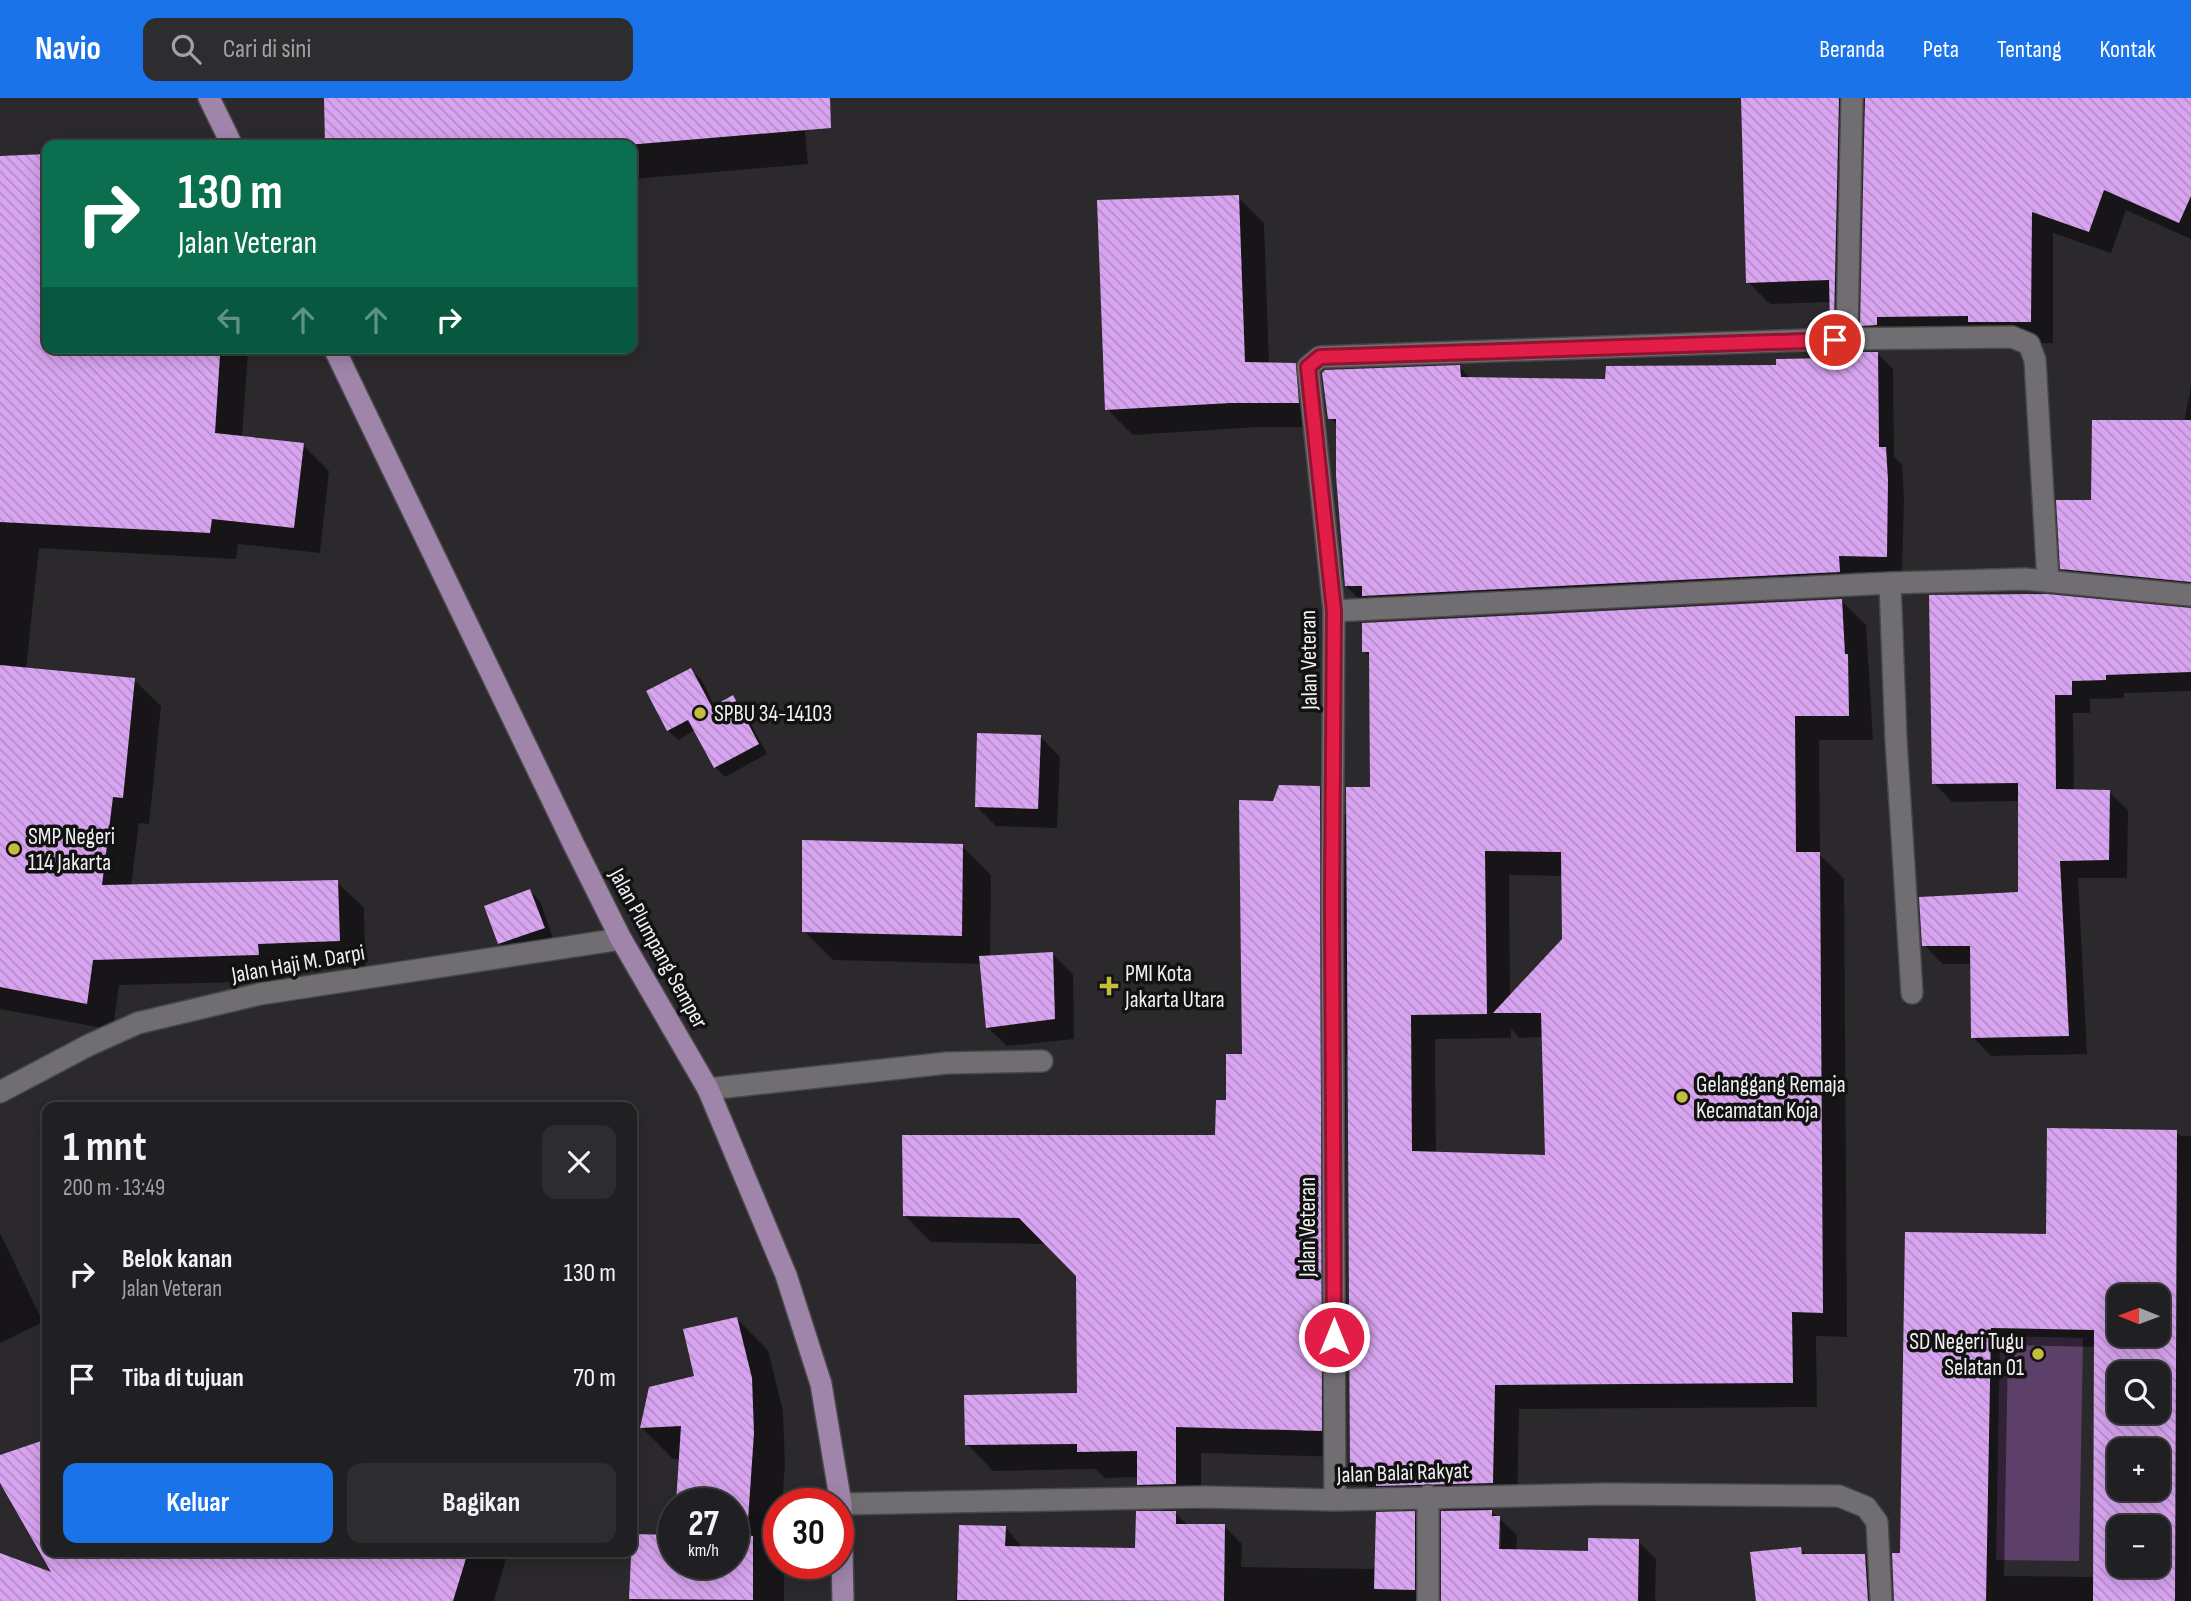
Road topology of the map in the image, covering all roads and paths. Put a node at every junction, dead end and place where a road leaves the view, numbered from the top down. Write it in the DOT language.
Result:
graph roads {
  1 [pos="209,98"];
  2 [pos="1852,98"];
  3 [pos="230,140"];
  4 [pos="1841,335"];
  5 [pos="337,354"];
  6 [pos="2048,581"];
  7 [pos="1890,583"];
  8 [pos="2191,595"];
  9 [pos="1334,611"];
  10 [pos="621,939"];
  11 [pos="1912,993"];
  12 [pos="1042,1061"];
  13 [pos="708,1089"];
  14 [pos="0,1092"];
  15 [pos="838,1488"];
  16 [pos="1428,1496"];
  17 [pos="1335,1500"];
  18 [pos="854,1504"];
  19 [pos="843,1579"];
  20 [pos="843,1601"];
  21 [pos="1428,1601"];
  22 [pos="1881,1601"];
  1 -- 3 [label="main road"];
  2 -- 4 [label="street"];
  4 -- 6 [label="street"];
  4 -- 9 [label="street, Jalan Veteran"];
  5 -- 10 [label="main road, Jalan Plumpang Semper"];
  6 -- 7 [label="street"];
  6 -- 8 [label="street"];
  7 -- 9 [label="street"];
  7 -- 11 [label="street"];
  9 -- 17 [label="street, Jalan Veteran"];
  10 -- 13 [label="main road, Jalan Plumpang Semper"];
  10 -- 14 [label="street, Jalan Haji M. Darpi"];
  12 -- 13 [label="street"];
  13 -- 15 [label="main road, Jalan Plumpang Semper"];
  16 -- 17 [label="street, Jalan Balai Rakyat"];
  16 -- 21 [label="street"];
  16 -- 22 [label="street, Jalan Balai Rakyat"];
  17 -- 18 [label="street, Jalan Balai Rakyat"];
  19 -- 20 [label="main road, Jalan Plumpang Semper"];
}
